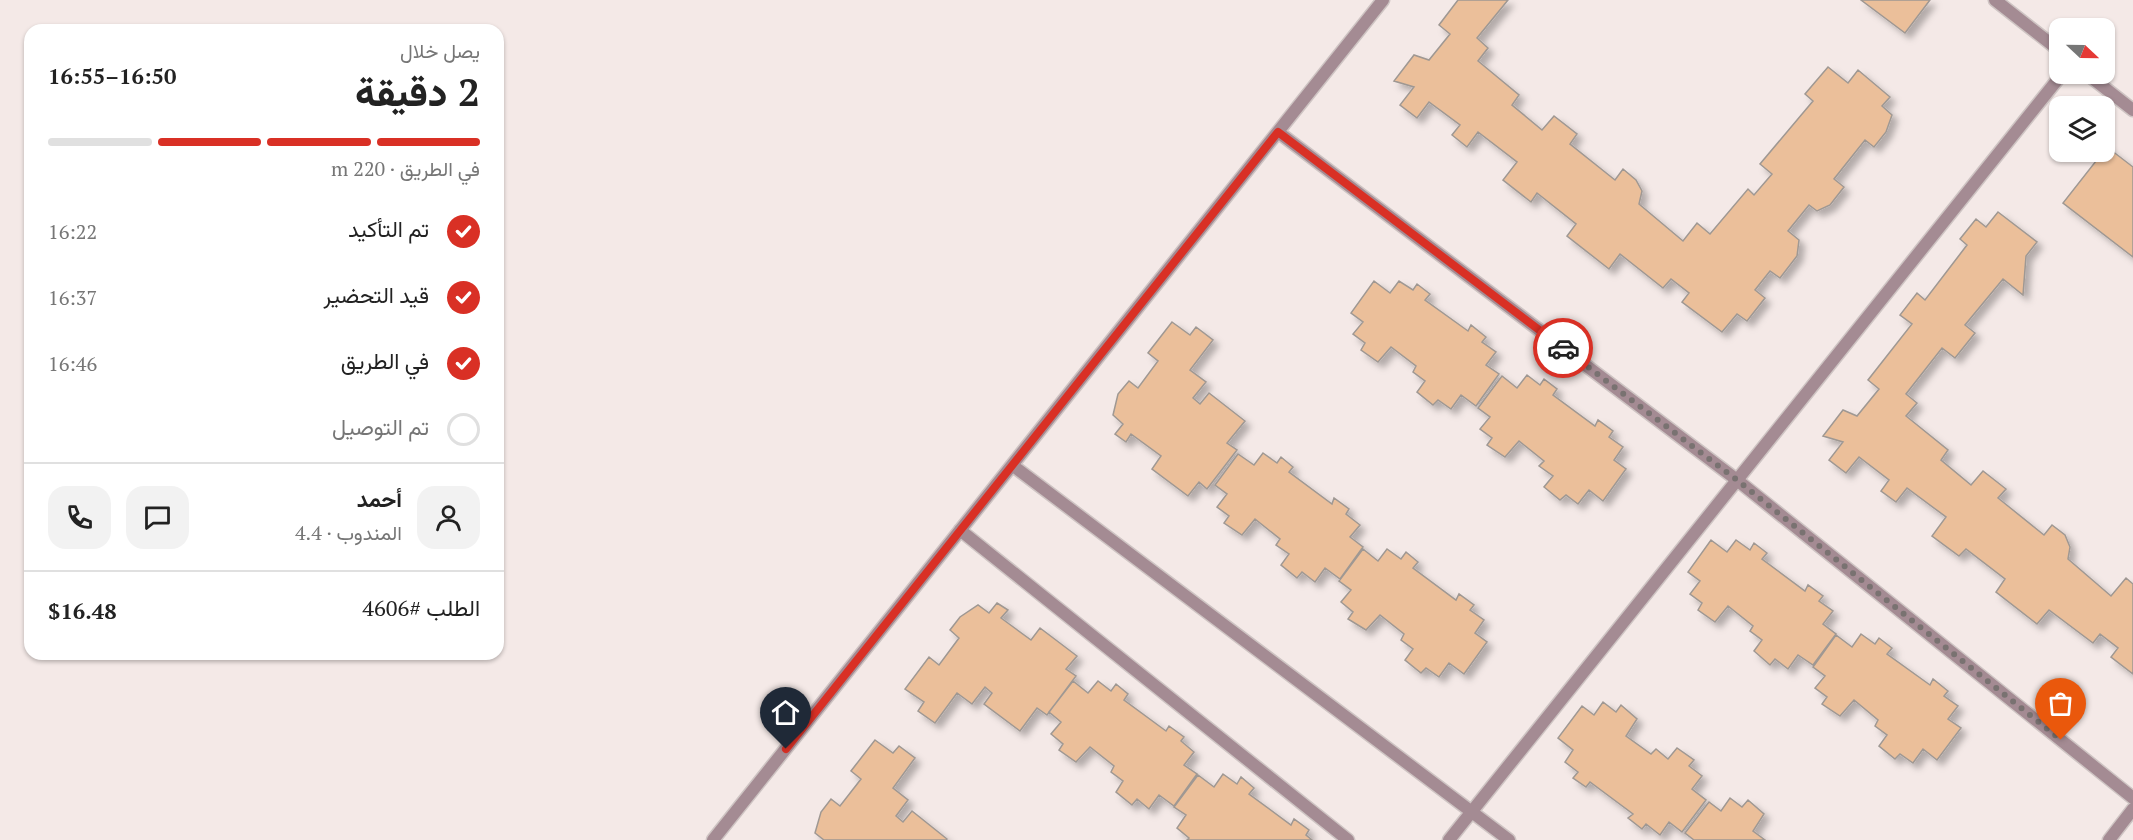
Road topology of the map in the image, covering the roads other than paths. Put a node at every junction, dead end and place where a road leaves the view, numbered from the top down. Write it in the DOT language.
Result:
graph roads {
  1 [pos="1383,0"];
  2 [pos="1995,0"];
  3 [pos="2049,42"];
  4 [pos="2054,84"];
  5 [pos="2100,84"];
  6 [pos="2133,110"];
  7 [pos="1278,132"];
  8 [pos="1012,465"];
  9 [pos="1737,480"];
  10 [pos="960,530"];
  11 [pos="2133,798"];
  12 [pos="2133,809"];
  13 [pos="1472,811"];
  14 [pos="713,840"];
  15 [pos="1348,840"];
  16 [pos="1449,840"];
  17 [pos="1509,840"];
  18 [pos="2109,840"];
  1 -- 7 [label="street"];
  2 -- 3 [label="street"];
  4 -- 9 [label="street"];
  5 -- 6 [label="street"];
  7 -- 8 [label="street"];
  7 -- 9 [label="street"];
  8 -- 10 [label="street"];
  8 -- 13 [label="street"];
  9 -- 11 [label="street"];
  9 -- 13 [label="street"];
  10 -- 14 [label="street"];
  10 -- 15 [label="street"];
  12 -- 18 [label="street"];
  13 -- 16 [label="street"];
  13 -- 17 [label="street"];
}
